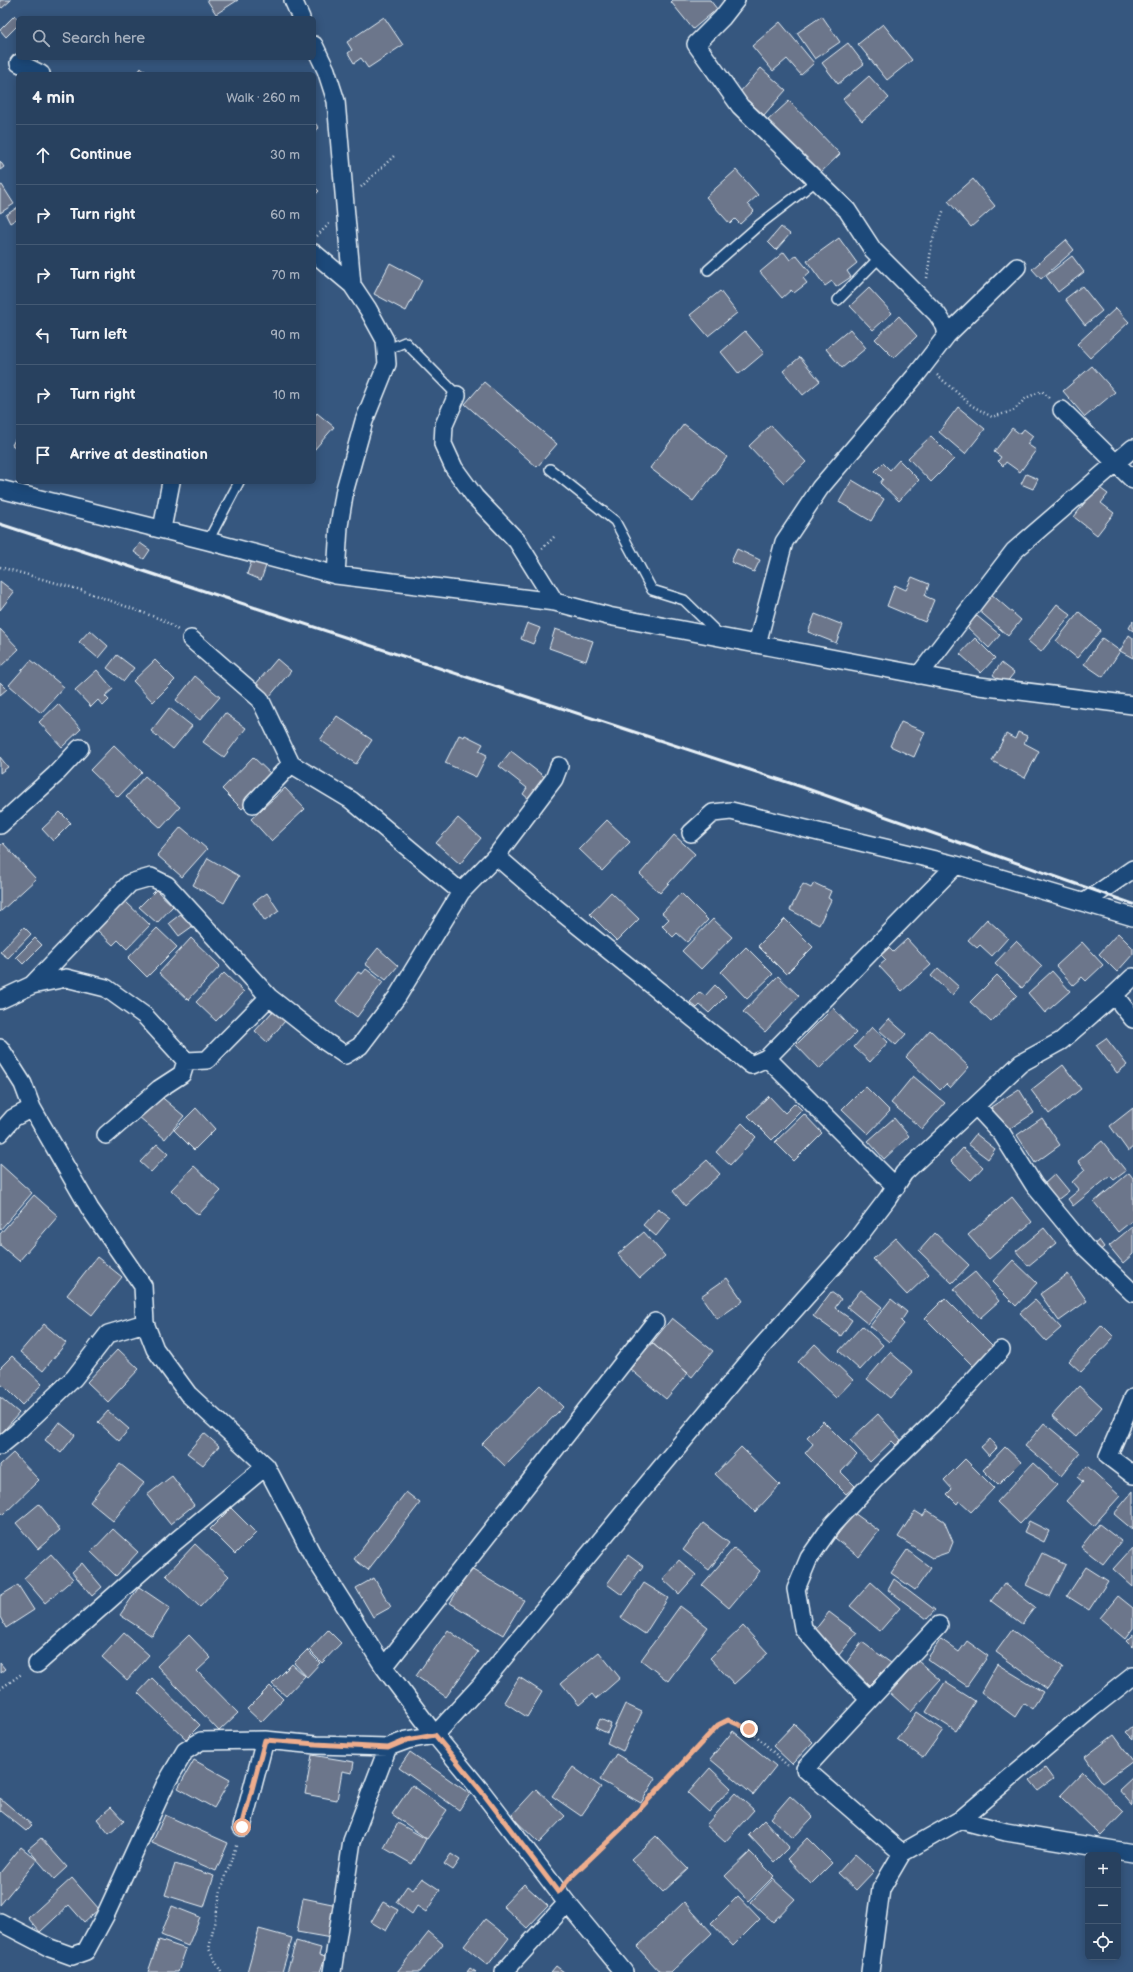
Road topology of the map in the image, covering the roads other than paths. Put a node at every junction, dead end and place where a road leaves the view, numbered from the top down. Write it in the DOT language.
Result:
graph roads {
  1 [pos="293,0"];
  2 [pos="736,0"];
  3 [pos="300,16"];
  4 [pos="316,48"];
  5 [pos="19,63"];
  6 [pos="37,72"];
  7 [pos="816,181"];
  8 [pos="316,256"];
  9 [pos="880,257"];
  10 [pos="1017,267"];
  11 [pos="708,270"];
  12 [pos="352,285"];
  13 [pos="838,300"];
  14 [pos="946,335"];
  15 [pos="386,350"];
  16 [pos="457,395"];
  17 [pos="1062,410"];
  18 [pos="1133,448"];
  19 [pos="1115,463"];
  20 [pos="550,469"];
  21 [pos="1133,480"];
  22 [pos="171,484"];
  23 [pos="239,484"];
  24 [pos="1,493"];
  25 [pos="162,529"];
  26 [pos="208,541"];
  27 [pos="336,575"];
  28 [pos="555,602"];
  29 [pos="722,637"];
  30 [pos="191,639"];
  31 [pos="757,644"];
  32 [pos="919,675"];
  33 [pos="1133,705"];
  34 [pos="80,748"];
  35 [pos="291,764"];
  36 [pos="559,766"];
  37 [pos="253,804"];
  38 [pos="0,825"];
  39 [pos="691,833"];
  40 [pos="496,856"];
  41 [pos="956,865"];
  42 [pos="1133,869"];
  43 [pos="461,892"];
  44 [pos="1085,902"];
  45 [pos="1133,917"];
  46 [pos="1133,976"];
  47 [pos="32,985"];
  48 [pos="1114,995"];
  49 [pos="269,998"];
  50 [pos="0,1000"];
  51 [pos="1133,1019"];
  52 [pos="0,1048"];
  53 [pos="767,1058"];
  54 [pos="186,1060"];
  55 [pos="976,1106"];
  56 [pos="32,1108"];
  57 [pos="0,1133"];
  58 [pos="106,1135"];
  59 [pos="896,1187"];
  60 [pos="1133,1293"];
  61 [pos="655,1322"];
  62 [pos="145,1323"];
  63 [pos="1001,1350"];
  64 [pos="1133,1398"];
  65 [pos="0,1446"];
  66 [pos="266,1466"];
  67 [pos="1133,1475"];
  68 [pos="939,1625"];
  69 [pos="37,1664"];
  70 [pos="384,1667"];
  71 [pos="1133,1676"];
  72 [pos="869,1699"];
  73 [pos="435,1735"];
  74 [pos="265,1740"];
  75 [pos="388,1748"];
  76 [pos="960,1820"];
  77 [pos="242,1827"];
  78 [pos="902,1853"];
  79 [pos="1133,1853"];
  80 [pos="562,1898"];
  81 [pos="0,1922"];
  82 [pos="332,1972"];
  83 [pos="504,1972"];
  84 [pos="624,1972"];
  85 [pos="870,1972"];
  1 -- 3 [label="street"];
  2 -- 7 [label="street"];
  4 -- 12 [label="street"];
  5 -- 6 [label="street"];
  7 -- 9 [label="street"];
  7 -- 11 [label="lane"];
  8 -- 12 [label="street"];
  9 -- 13 [label="lane"];
  9 -- 14 [label="street"];
  10 -- 14 [label="street"];
  12 -- 15 [label="street"];
  14 -- 31 [label="street"];
  15 -- 16 [label="lane"];
  15 -- 27 [label="street"];
  16 -- 28 [label="street"];
  17 -- 19 [label="street"];
  18 -- 19 [label="street"];
  19 -- 21 [label="street"];
  19 -- 32 [label="street"];
  20 -- 29 [label="lane"];
  22 -- 25 [label="street"];
  23 -- 26 [label="lane"];
  24 -- 25 [label="street"];
  25 -- 26 [label="street"];
  26 -- 27 [label="street"];
  27 -- 28 [label="street"];
  28 -- 29 [label="street"];
  29 -- 31 [label="street"];
  30 -- 35 [label="street"];
  31 -- 32 [label="street"];
  32 -- 33 [label="street"];
  34 -- 38 [label="street"];
  35 -- 37 [label="street"];
  35 -- 43 [label="street"];
  36 -- 40 [label="street"];
  39 -- 41 [label="street"];
  40 -- 43 [label="street"];
  40 -- 53 [label="street"];
  41 -- 44 [label="street"];
  41 -- 53 [label="street"];
  42 -- 44 [label="street"];
  43 -- 49 [label="street"];
  44 -- 45 [label="street"];
  46 -- 48 [label="street"];
  47 -- 49 [label="street"];
  47 -- 50 [label="street"];
  47 -- 54 [label="street"];
  48 -- 51 [label="street"];
  48 -- 55 [label="street"];
  49 -- 54 [label="street"];
  52 -- 56 [label="street"];
  53 -- 59 [label="street"];
  54 -- 58 [label="street"];
  55 -- 59 [label="street"];
  55 -- 60 [label="street"];
  56 -- 57 [label="street"];
  56 -- 62 [label="street"];
  59 -- 73 [label="street"];
  61 -- 70 [label="street"];
  62 -- 65 [label="street"];
  62 -- 66 [label="street"];
  63 -- 72 [label="street"];
  64 -- 67 [label="street"];
  66 -- 69 [label="street"];
  66 -- 70 [label="street"];
  68 -- 72 [label="street"];
  70 -- 73 [label="street"];
  71 -- 76 [label="street"];
  72 -- 78 [label="street"];
  73 -- 75 [label="street"];
  73 -- 80 [label="street"];
  74 -- 75 [label="street"];
  74 -- 77 [label="street"];
  74 -- 81 [label="street"];
  75 -- 82 [label="street"];
  76 -- 78 [label="street"];
  76 -- 79 [label="street"];
  78 -- 85 [label="street"];
  80 -- 83 [label="street"];
  80 -- 84 [label="street"];
}
